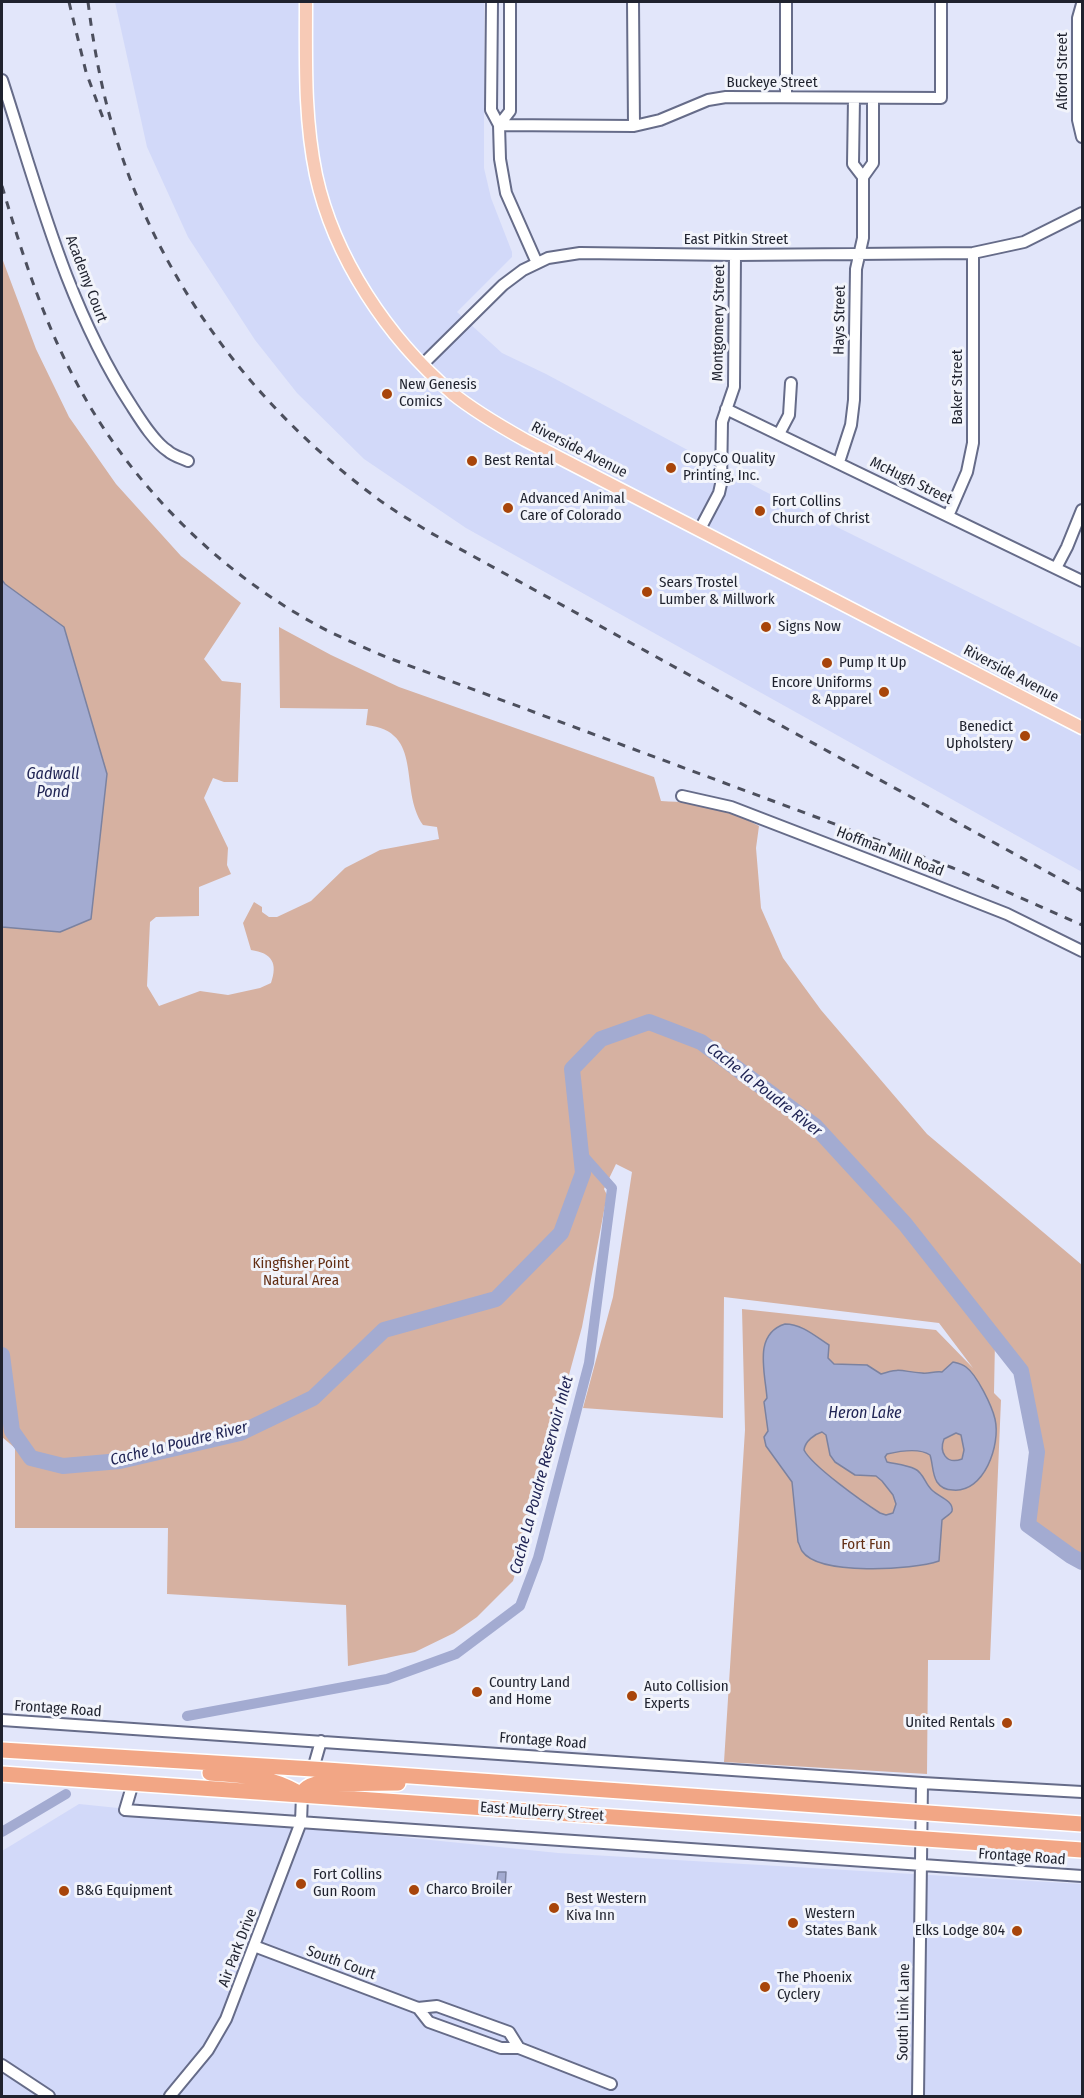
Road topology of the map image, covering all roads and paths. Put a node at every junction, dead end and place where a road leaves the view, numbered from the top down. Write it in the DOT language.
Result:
graph roads {
  1 [pos="306,2"];
  2 [pos="492,2"];
  3 [pos="510,2"];
  4 [pos="633,2"];
  5 [pos="786,2"];
  6 [pos="941,2"];
  7 [pos="1083,4"];
  8 [pos="2,80"];
  9 [pos="786,97"];
  10 [pos="854,98"];
  11 [pos="873,98"];
  12 [pos="500,125"];
  13 [pos="634,126"];
  14 [pos="1083,137"];
  15 [pos="863,177"];
  16 [pos="1082,214"];
  17 [pos="973,253"];
  18 [pos="735,255"];
  19 [pos="858,255"];
  20 [pos="537,263"];
  21 [pos="423,364"];
  22 [pos="791,383"];
  23 [pos="726,409"];
  24 [pos="779,434"];
  25 [pos="188,461"];
  26 [pos="839,462"];
  27 [pos="1083,510"];
  28 [pos="948,516"];
  29 [pos="700,529"];
  30 [pos="1056,568"];
  31 [pos="1083,581"];
  32 [pos="1083,728"];
  33 [pos="682,796"];
  34 [pos="1083,951"];
  35 [pos="2,1720"];
  36 [pos="321,1741"];
  37 [pos="2,1750"];
  38 [pos="313,1769"];
  39 [pos="2,1774"];
  40 [pos="449,1779"];
  41 [pos="133,1783"];
  42 [pos="922,1783"];
  43 [pos="1083,1792"];
  44 [pos="302,1795"];
  45 [pos="921,1813"];
  46 [pos="301,1822"];
  47 [pos="1083,1824"];
  48 [pos="920,1839"];
  49 [pos="1083,1850"];
  50 [pos="920,1865"];
  51 [pos="1083,1876"];
  52 [pos="254,1946"];
  53 [pos="418,2008"];
  54 [pos="519,2048"];
  55 [pos="2,2065"];
  56 [pos="611,2084"];
  57 [pos="49,2097"];
  58 [pos="170,2097"];
  59 [pos="918,2097"];
  1 -- 21 [label="main road, Riverside Avenue"];
  2 -- 12 [label="street"];
  3 -- 12 [label="street"];
  4 -- 13 [label="street"];
  5 -- 9 [label="street"];
  6 -- 11 [label="street, Buckeye Street"];
  7 -- 14 [label="street, Alford Street"];
  8 -- 25 [label="street, Academy Court"];
  9 -- 10 [label="street, Buckeye Street"];
  9 -- 13 [label="street, Buckeye Street"];
  10 -- 11 [label="street, Buckeye Street"];
  10 -- 15 [label="street, Hays Street"];
  11 -- 15 [label="street, Hays Street"];
  12 -- 13 [label="street, Buckeye Street"];
  12 -- 20 [label="street"];
  15 -- 19 [label="street, Hays Street"];
  16 -- 17 [label="street, East Pitkin Street"];
  17 -- 19 [label="street, East Pitkin Street"];
  17 -- 28 [label="street, Baker Street"];
  18 -- 19 [label="street, East Pitkin Street"];
  18 -- 20 [label="street, East Pitkin Street"];
  18 -- 23 [label="street, Montgomery Street"];
  19 -- 26 [label="street, Hays Street"];
  20 -- 21 [label="street, East Pitkin Street"];
  21 -- 29 [label="main road, Riverside Avenue"];
  22 -- 24 [label="street"];
  23 -- 24 [label="street, McHugh Street"];
  23 -- 29 [label="street, Montgomery Street"];
  24 -- 26 [label="street, McHugh Street"];
  26 -- 28 [label="street, McHugh Street"];
  27 -- 30 [label="street"];
  28 -- 30 [label="street, McHugh Street"];
  29 -- 32 [label="main road, Riverside Avenue"];
  30 -- 31 [label="street, McHugh Street"];
  33 -- 34 [label="street, Hoffman Mill Road"];
  35 -- 36 [label="street, Frontage Road"];
  36 -- 38 [label="street"];
  36 -- 42 [label="street, Frontage Road"];
  37 -- 38 [label="highway, East Mulberry Street"];
  37 -- 44 [label="highway"];
  38 -- 40 [label="highway, East Mulberry Street"];
  39 -- 41 [label="highway, East Mulberry Street"];
  40 -- 44 [label="highway"];
  40 -- 45 [label="highway, East Mulberry Street"];
  41 -- 44 [label="highway, East Mulberry Street"];
  41 -- 46 [label="street, Frontage Road"];
  42 -- 43 [label="street, Frontage Road"];
  42 -- 45 [label="street, South Link Lane"];
  44 -- 46 [label="street, Air Park Drive"];
  44 -- 48 [label="highway, East Mulberry Street"];
  45 -- 47 [label="highway, East Mulberry Street"];
  45 -- 48 [label="street, South Link Lane"];
  46 -- 50 [label="street, Frontage Road"];
  46 -- 52 [label="street, Air Park Drive"];
  48 -- 49 [label="highway, East Mulberry Street"];
  48 -- 50 [label="street, South Link Lane"];
  50 -- 51 [label="street, Frontage Road"];
  50 -- 59 [label="street, South Link Lane"];
  52 -- 53 [label="street, South Court"];
  52 -- 58 [label="street, Air Park Drive"];
  53 -- 54 [label="street, South Court"];
  53 -- 54 [label="street, South Court"];
  54 -- 56 [label="street, South Court"];
  55 -- 57 [label="street"];
}
